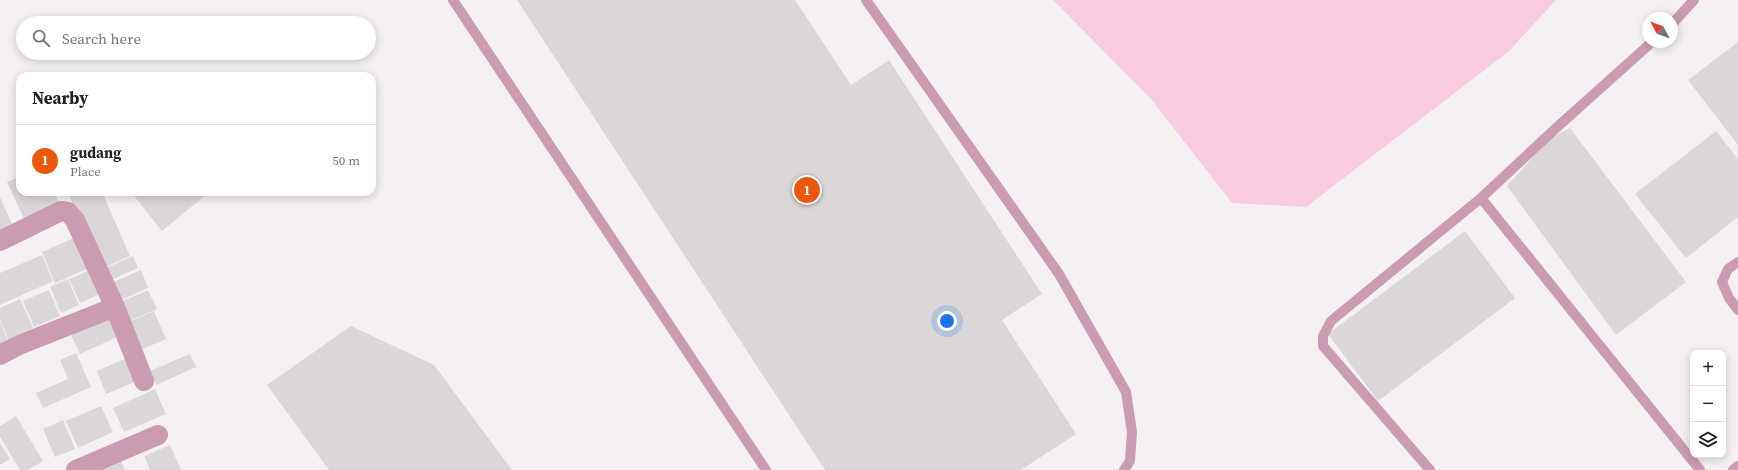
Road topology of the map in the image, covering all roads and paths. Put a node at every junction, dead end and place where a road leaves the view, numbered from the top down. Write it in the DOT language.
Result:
graph roads {
  1 [pos="453,0"];
  2 [pos="866,0"];
  3 [pos="1694,0"];
  4 [pos="1678,17"];
  5 [pos="1645,48"];
  6 [pos="1481,198"];
  7 [pos="0,241"];
  8 [pos="1738,262"];
  9 [pos="114,307"];
  10 [pos="1738,310"];
  11 [pos="0,355"];
  12 [pos="144,380"];
  13 [pos="158,435"];
  14 [pos="1738,466"];
  15 [pos="76,470"];
  16 [pos="766,470"];
  17 [pos="1124,470"];
  18 [pos="1430,470"];
  19 [pos="1700,470"];
  20 [pos="1733,470"];
  1 -- 16 [label="lane"];
  2 -- 17 [label="lane"];
  3 -- 4 [label="lane"];
  5 -- 6 [label="lane"];
  6 -- 18 [label="lane"];
  6 -- 19 [label="lane"];
  7 -- 9 [label="street"];
  8 -- 10 [label="lane"];
  9 -- 11 [label="street"];
  9 -- 12 [label="street"];
  13 -- 15 [label="street"];
  14 -- 20 [label="lane"];
}
